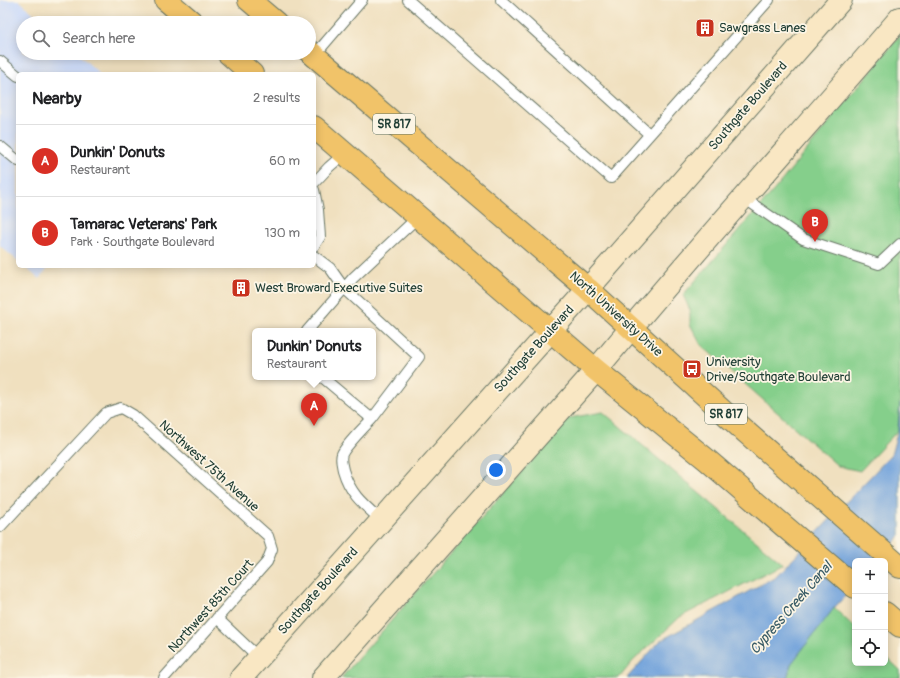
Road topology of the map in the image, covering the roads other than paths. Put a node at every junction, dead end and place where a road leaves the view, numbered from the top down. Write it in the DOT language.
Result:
graph roads {
  1 [pos="166,0"];
  2 [pos="249,0"];
  3 [pos="362,0"];
  4 [pos="408,0"];
  5 [pos="500,0"];
  6 [pos="769,0"];
  7 [pos="841,0"];
  8 [pos="185,16"];
  9 [pos="268,16"];
  10 [pos="900,18"];
  11 [pos="316,49"];
  12 [pos="316,56"];
  13 [pos="236,60"];
  14 [pos="0,61"];
  15 [pos="250,72"];
  16 [pos="16,74"];
  17 [pos="316,129"];
  18 [pos="649,134"];
  19 [pos="0,146"];
  20 [pos="344,154"];
  21 [pos="16,159"];
  22 [pos="316,181"];
  23 [pos="744,198"];
  24 [pos="316,200"];
  25 [pos="418,217"];
  26 [pos="316,243"];
  27 [pos="900,244"];
  28 [pos="316,258"];
  29 [pos="344,288"];
  30 [pos="588,289"];
  31 [pos="631,327"];
  32 [pos="310,328"];
  33 [pos="551,330"];
  34 [pos="596,370"];
  35 [pos="326,380"];
  36 [pos="372,419"];
  37 [pos="381,520"];
  38 [pos="0,527"];
  39 [pos="272,549"];
  40 [pos="900,567"];
  41 [pos="852,584"];
  42 [pos="888,615"];
  43 [pos="217,618"];
  44 [pos="900,626"];
  45 [pos="259,658"];
  46 [pos="164,678"];
  47 [pos="241,678"];
  48 [pos="323,678"];
  1 -- 8 [label="main road"];
  2 -- 9 [label="main road"];
  3 -- 11 [label="lane"];
  4 -- 18 [label="lane"];
  5 -- 18 [label="lane"];
  6 -- 18 [label="lane"];
  7 -- 30 [label="main road, Southgate Boulevard"];
  10 -- 23 [label="main road"];
  12 -- 30 [label="main road, North University Drive / SR 817"];
  13 -- 15 [label="main road"];
  14 -- 16 [label="lane"];
  17 -- 20 [label="main road"];
  19 -- 21 [label="lane"];
  20 -- 22 [label="lane"];
  20 -- 25 [label="main road"];
  23 -- 27 [label="lane"];
  23 -- 31 [label="main road"];
  24 -- 26 [label="lane"];
  25 -- 29 [label="lane"];
  25 -- 33 [label="main road"];
  28 -- 29 [label="lane"];
  29 -- 32 [label="lane"];
  29 -- 36 [label="lane"];
  30 -- 31 [label="main road, North University Drive / SR 817"];
  30 -- 33 [label="main road, Southgate Boulevard"];
  31 -- 34 [label="main road"];
  31 -- 40 [label="main road, North University Drive / SR 817"];
  33 -- 34 [label="main road"];
  33 -- 37 [label="main road, Southgate Boulevard"];
  34 -- 41 [label="main road"];
  34 -- 48 [label="main road"];
  35 -- 36 [label="lane"];
  36 -- 37 [label="lane"];
  37 -- 45 [label="main road, Southgate Boulevard"];
  38 -- 39 [label="lane, Northwest 75th Avenue"];
  39 -- 43 [label="lane, Northwest 85th Court"];
  42 -- 44 [label="main road"];
  43 -- 45 [label="lane"];
  43 -- 46 [label="lane, Northwest 85th Court"];
  45 -- 47 [label="main road, Southgate Boulevard"];
}
